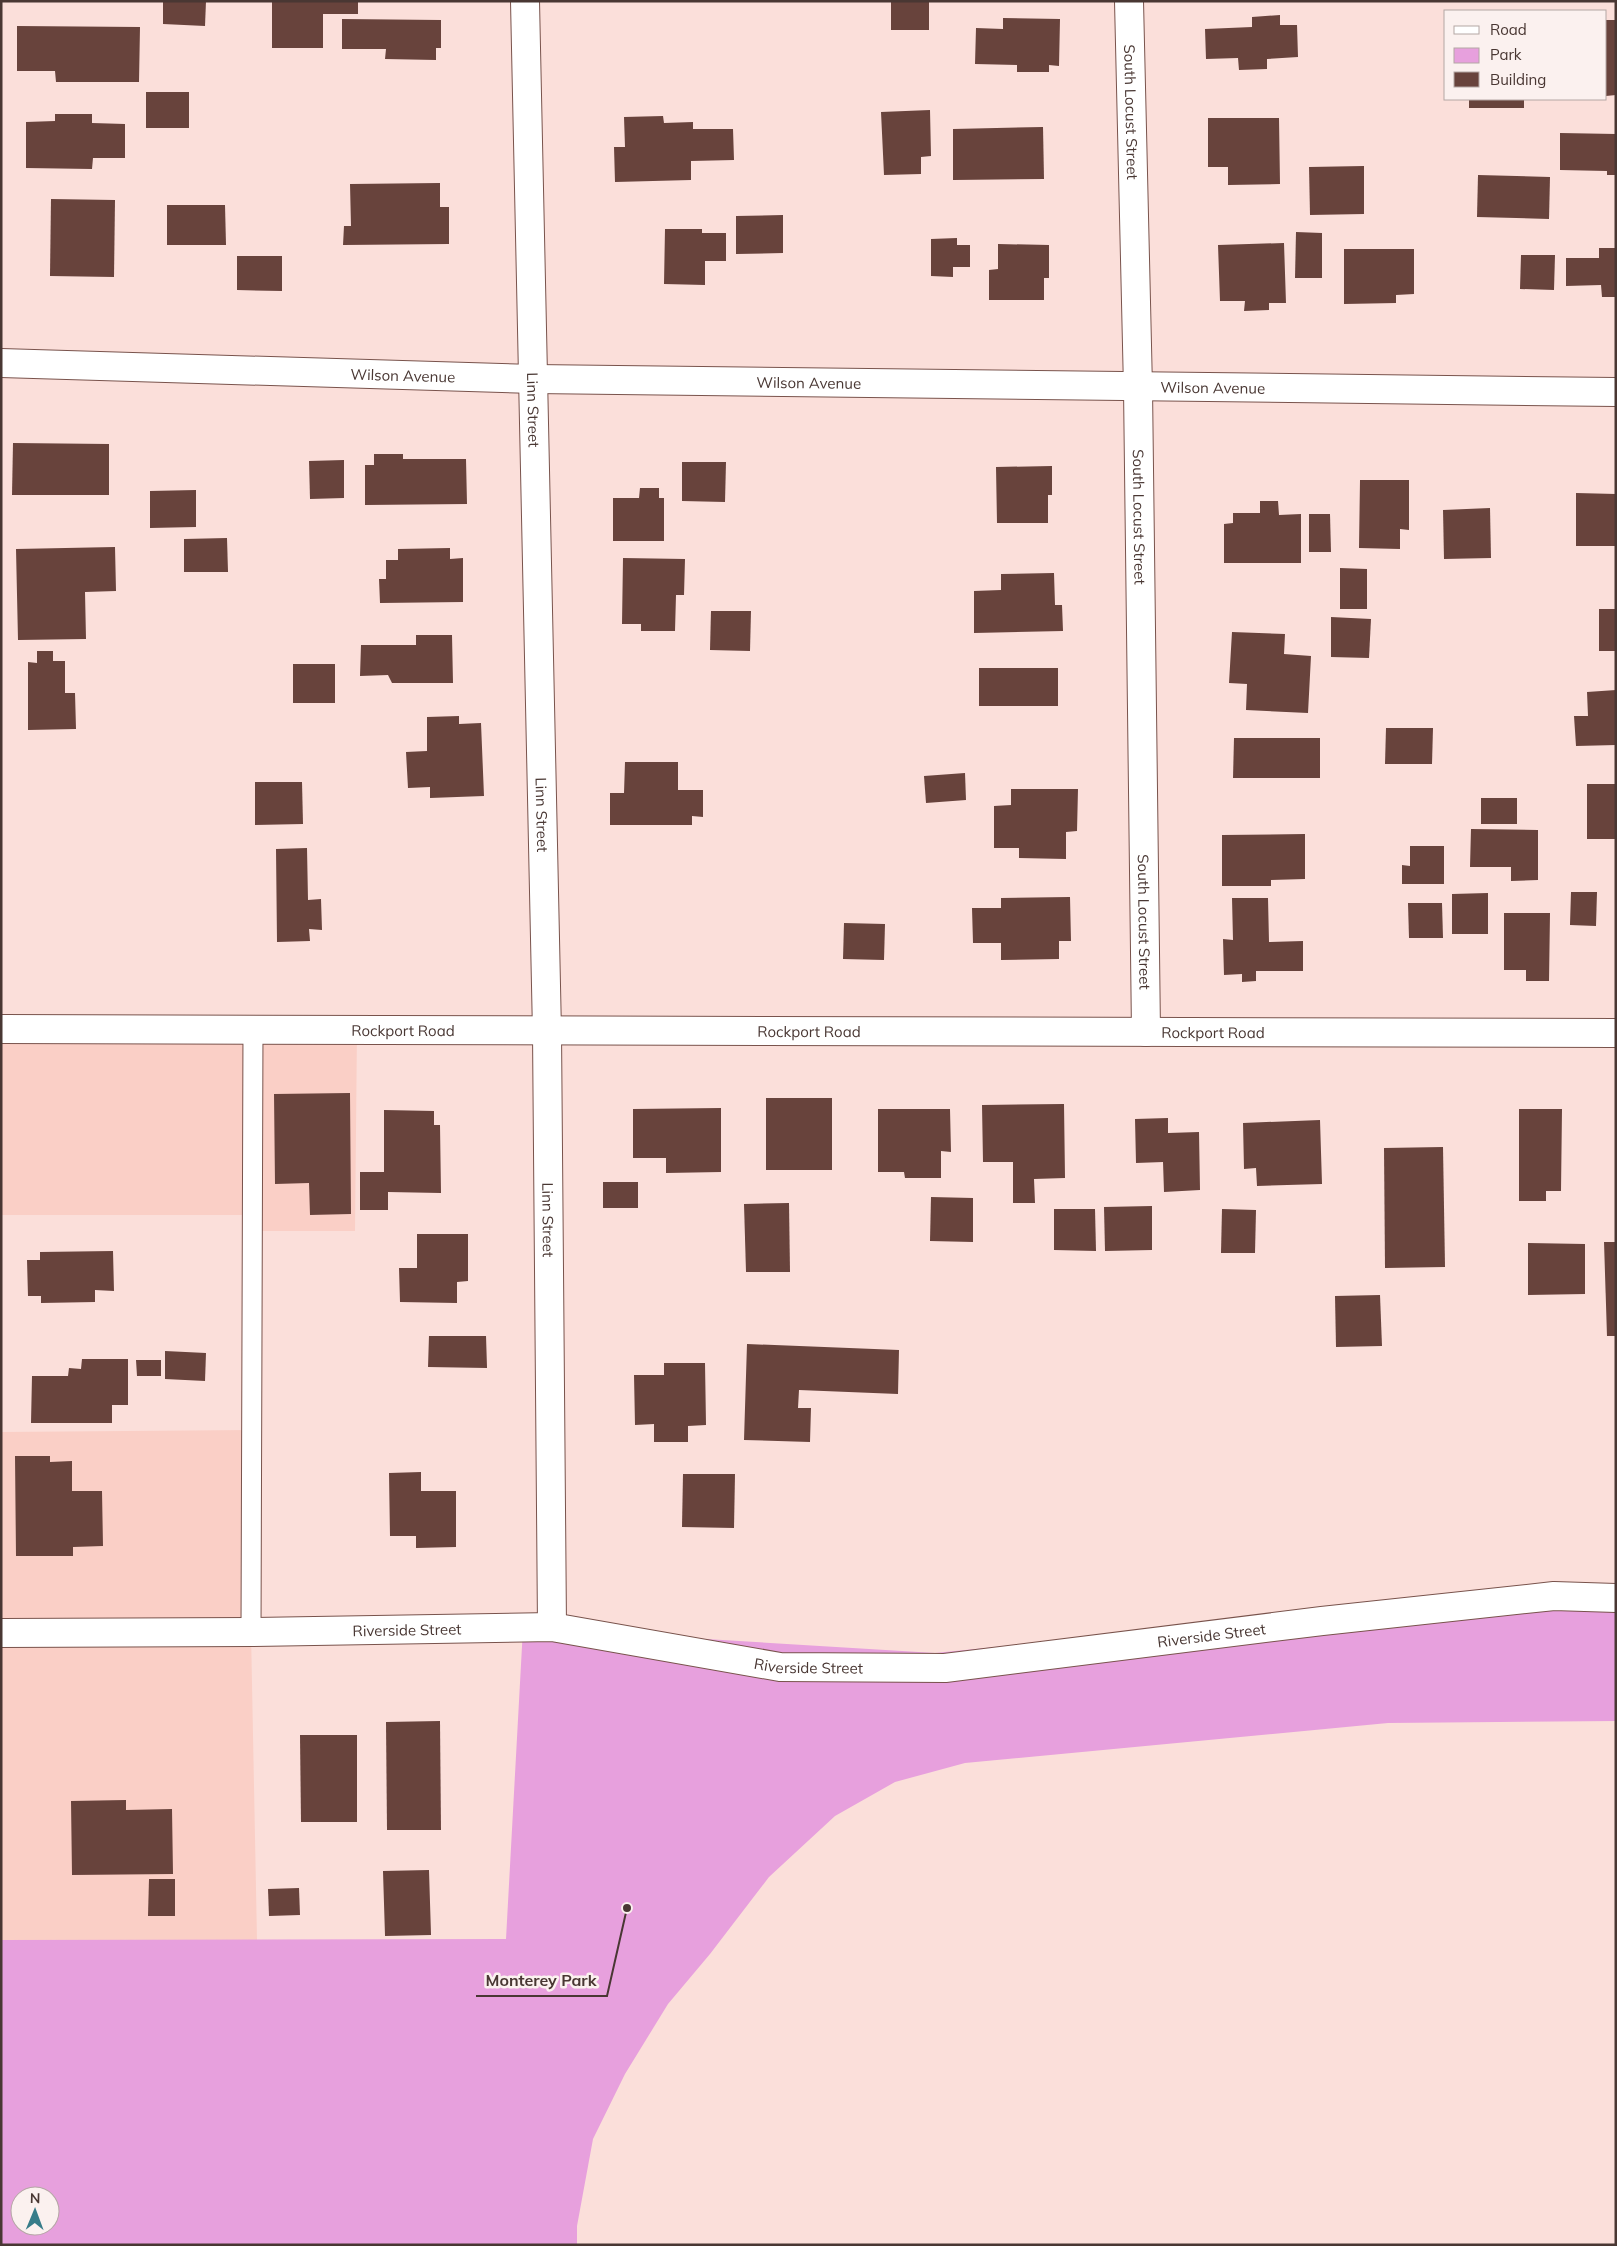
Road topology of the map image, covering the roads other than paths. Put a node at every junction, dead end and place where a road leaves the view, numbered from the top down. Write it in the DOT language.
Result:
graph roads {
  1 [pos="525,1"];
  2 [pos="1129,1"];
  3 [pos="1,363"];
  4 [pos="534,379"];
  5 [pos="1138,388"];
  6 [pos="1616,392"];
  7 [pos="253,1028"];
  8 [pos="1,1029"];
  9 [pos="547,1032"];
  10 [pos="1146,1032"];
  11 [pos="1616,1033"];
  12 [pos="1616,1598"];
  13 [pos="552,1627"];
  14 [pos="252,1632"];
  15 [pos="1,1633"];
  1 -- 4 [label="street, Linn Street"];
  2 -- 5 [label="street, South Locust Street"];
  3 -- 4 [label="street, Wilson Avenue"];
  4 -- 5 [label="street, Wilson Avenue"];
  4 -- 9 [label="street, Linn Street"];
  5 -- 6 [label="street, Wilson Avenue"];
  5 -- 10 [label="street, South Locust Street"];
  7 -- 8 [label="street, Rockport Road"];
  7 -- 9 [label="street, Rockport Road"];
  7 -- 14 [label="lane"];
  9 -- 10 [label="street, Rockport Road"];
  9 -- 13 [label="street, Linn Street"];
  10 -- 11 [label="street, Rockport Road"];
  12 -- 13 [label="street, Riverside Street"];
  13 -- 14 [label="street, Riverside Street"];
  14 -- 15 [label="street, Riverside Street"];
}
